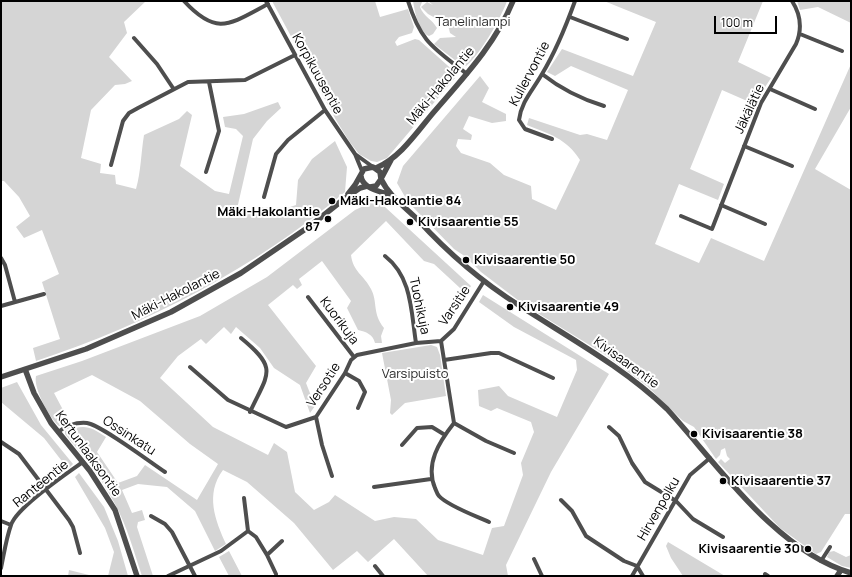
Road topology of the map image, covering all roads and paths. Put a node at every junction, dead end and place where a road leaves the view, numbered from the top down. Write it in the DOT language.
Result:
graph roads {
  1 [pos="184,1"];
  2 [pos="408,1"];
  3 [pos="513,1"];
  4 [pos="575,1"];
  5 [pos="792,1"];
  6 [pos="267,3"];
  7 [pos="570,17"];
  8 [pos="800,34"];
  9 [pos="134,38"];
  10 [pos="627,39"];
  11 [pos="842,51"];
  12 [pos="295,55"];
  13 [pos="467,74"];
  14 [pos="542,74"];
  15 [pos="209,82"];
  16 [pos="173,88"];
  17 [pos="770,88"];
  18 [pos="604,106"];
  19 [pos="815,109"];
  20 [pos="325,110"];
  21 [pos="552,139"];
  22 [pos="744,146"];
  23 [pos="355,154"];
  24 [pos="391,160"];
  25 [pos="111,165"];
  26 [pos="792,166"];
  27 [pos="375,167"];
  28 [pos="206,172"];
  29 [pos="362,173"];
  30 [pos="382,178"];
  31 [pos="368,187"];
  32 [pos="264,197"];
  33 [pos="394,197"];
  34 [pos="344,199"];
  35 [pos="721,205"];
  36 [pos="681,216"];
  37 [pos="765,224"];
  38 [pos="385,256"];
  39 [pos="1,258"];
  40 [pos="3,266"];
  41 [pos="484,281"];
  42 [pos="44,294"];
  43 [pos="308,297"];
  44 [pos="15,302"];
  45 [pos="1,306"];
  46 [pos="241,338"];
  47 [pos="441,341"];
  48 [pos="416,343"];
  49 [pos="354,357"];
  50 [pos="444,360"];
  51 [pos="190,367"];
  52 [pos="25,369"];
  53 [pos="346,373"];
  54 [pos="1,377"];
  55 [pos="553,378"];
  56 [pos="358,408"];
  57 [pos="250,412"];
  58 [pos="316,417"];
  59 [pos="454,423"];
  60 [pos="609,427"];
  61 [pos="58,432"];
  62 [pos="444,435"];
  63 [pos="1,442"];
  64 [pos="402,446"];
  65 [pos="514,453"];
  66 [pos="710,458"];
  67 [pos="83,462"];
  68 [pos="165,472"];
  69 [pos="332,476"];
  70 [pos="431,479"];
  71 [pos="374,487"];
  72 [pos="47,489"];
  73 [pos="244,498"];
  74 [pos="561,500"];
  75 [pos="676,501"];
  76 [pos="151,516"];
  77 [pos="1,521"];
  78 [pos="489,522"];
  79 [pos="11,525"];
  80 [pos="248,531"];
  81 [pos="723,537"];
  82 [pos="282,541"];
  83 [pos="830,547"];
  84 [pos="80,553"];
  85 [pos="267,555"];
  86 [pos="534,559"];
  87 [pos="821,561"];
  88 [pos="190,566"];
  89 [pos="375,566"];
  90 [pos="636,566"];
  91 [pos="1,568"];
  92 [pos="840,570"];
  93 [pos="851,573"];
  94 [pos="276,574"];
  95 [pos="137,576"];
  96 [pos="168,576"];
  97 [pos="195,576"];
  98 [pos="383,576"];
  99 [pos="542,576"];
  100 [pos="632,576"];
  101 [pos="643,576"];
  102 [pos="837,576"];
  1 -- 6 [label="street"];
  2 -- 13 [label="street"];
  3 -- 13 [label="street, Mäki-Hakolantie"];
  4 -- 7 [label="street, Kullervontie"];
  5 -- 8 [label="street"];
  6 -- 12 [label="street, Korpikuusentie"];
  7 -- 10 [label="street"];
  7 -- 14 [label="street, Kullervontie"];
  8 -- 11 [label="street"];
  8 -- 17 [label="street, Jäkälätie"];
  9 -- 16 [label="street"];
  12 -- 15 [label="street"];
  12 -- 20 [label="street, Korpikuusentie"];
  13 -- 24 [label="street, Mäki-Hakolantie"];
  14 -- 18 [label="street"];
  14 -- 21 [label="street, Kullervontie"];
  15 -- 16 [label="street"];
  15 -- 28 [label="street"];
  16 -- 25 [label="street"];
  17 -- 19 [label="street"];
  17 -- 22 [label="street, Jäkälätie"];
  20 -- 23 [label="street, Korpikuusentie"];
  20 -- 32 [label="street"];
  22 -- 26 [label="street"];
  22 -- 35 [label="street, Jäkälätie"];
  23 -- 27 [label="street, Korpikuusentie"];
  23 -- 29 [label="street, Korpikuusentie"];
  24 -- 27 [label="street, Mäki-Hakolantie"];
  24 -- 30 [label="street, Mäki-Hakolantie"];
  27 -- 29 [label="street"];
  27 -- 30 [label="street"];
  29 -- 31 [label="street"];
  29 -- 34 [label="street, Mäki-Hakolantie"];
  30 -- 31 [label="street"];
  30 -- 33 [label="street, Kivisaarentie"];
  31 -- 33 [label="street, Kivisaarentie"];
  31 -- 34 [label="street, Mäki-Hakolantie"];
  33 -- 41 [label="street, Kivisaarentie"];
  34 -- 52 [label="street, Mäki-Hakolantie"];
  35 -- 36 [label="street, Jäkälätie"];
  35 -- 37 [label="street"];
  38 -- 48 [label="street, Tuohikuja"];
  39 -- 40 [label="street"];
  40 -- 44 [label="street"];
  41 -- 47 [label="street, Varsitie"];
  41 -- 66 [label="street, Kivisaarentie"];
  42 -- 44 [label="street"];
  43 -- 49 [label="street, Kuorikuja"];
  44 -- 45 [label="street"];
  46 -- 57 [label="street"];
  47 -- 48 [label="street, Versotie"];
  47 -- 50 [label="street"];
  48 -- 49 [label="street, Versotie"];
  49 -- 53 [label="street, Versotie"];
  50 -- 55 [label="street"];
  50 -- 59 [label="street"];
  51 -- 57 [label="street, Versotie"];
  52 -- 54 [label="street, Mäki-Hakolantie"];
  52 -- 61 [label="street, Kertunlaaksontie"];
  53 -- 56 [label="street"];
  53 -- 58 [label="street, Versotie"];
  57 -- 58 [label="street, Versotie"];
  58 -- 69 [label="street"];
  59 -- 62 [label="street"];
  59 -- 65 [label="street"];
  60 -- 75 [label="street"];
  61 -- 67 [label="street, Kertunlaaksontie"];
  61 -- 68 [label="street, Ossinkatu"];
  62 -- 64 [label="street"];
  62 -- 70 [label="street"];
  63 -- 72 [label="street"];
  66 -- 75 [label="street, Hirvenpolku"];
  66 -- 87 [label="street, Kivisaarentie"];
  67 -- 72 [label="street, Ranteentie"];
  67 -- 95 [label="street, Kertunlaaksontie"];
  70 -- 71 [label="street"];
  70 -- 78 [label="street"];
  72 -- 79 [label="street, Ranteentie"];
  72 -- 84 [label="street"];
  73 -- 80 [label="street"];
  74 -- 90 [label="street"];
  75 -- 81 [label="street"];
  75 -- 90 [label="street, Hirvenpolku"];
  76 -- 88 [label="street"];
  77 -- 79 [label="street"];
  79 -- 91 [label="street, Ranteentie"];
  80 -- 85 [label="street"];
  80 -- 88 [label="street"];
  82 -- 85 [label="street"];
  83 -- 87 [label="street"];
  85 -- 94 [label="street"];
  86 -- 99 [label="street"];
  87 -- 92 [label="street, Kivisaarentie"];
  88 -- 96 [label="street"];
  88 -- 97 [label="street"];
  89 -- 98 [label="street"];
  90 -- 100 [label="street, Hirvenpolku"];
  90 -- 101 [label="street"];
  92 -- 93 [label="street, Kivisaarentie"];
  92 -- 102 [label="street"];
}
